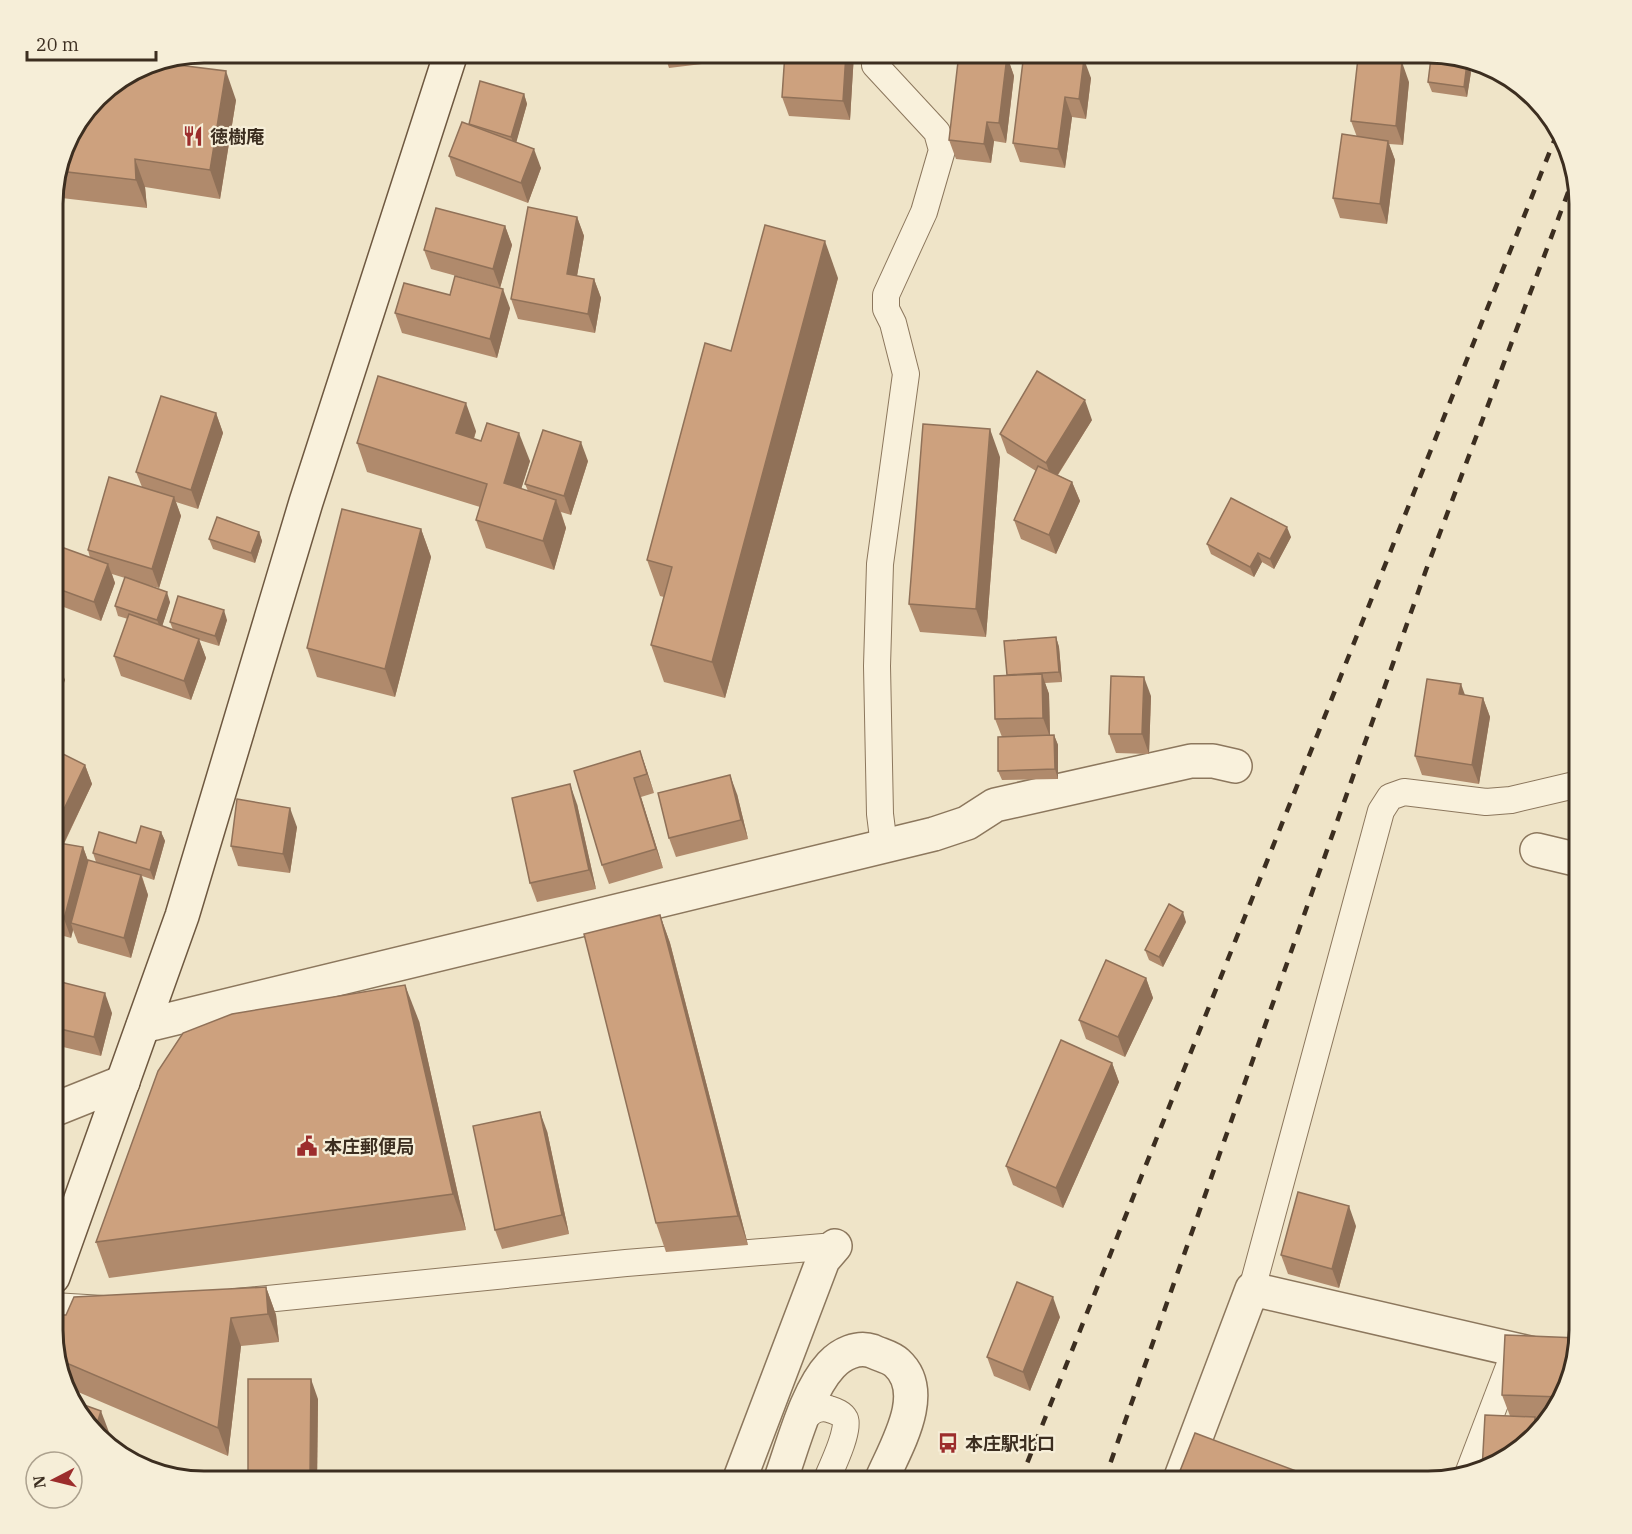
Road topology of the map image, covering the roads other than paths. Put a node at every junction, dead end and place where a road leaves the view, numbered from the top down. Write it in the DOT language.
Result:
graph roads {
  1 [pos="447,63"];
  2 [pos="875,65"];
  3 [pos="1235,766"];
  4 [pos="1569,786"];
  5 [pos="884,846"];
  6 [pos="1537,850"];
  7 [pos="1569,858"];
  8 [pos="143,1026"];
  9 [pos="123,1082"];
  10 [pos="63,1106"];
  11 [pos="835,1246"];
  12 [pos="63,1249"];
  13 [pos="1252,1289"];
  14 [pos="213,1304"];
  15 [pos="63,1306"];
  16 [pos="123,1308"];
  17 [pos="1515,1350"];
  18 [pos="1565,1361"];
  19 [pos="804,1418"];
  20 [pos="1472,1464"];
  21 [pos="743,1471"];
  22 [pos="784,1471"];
  23 [pos="830,1471"];
  24 [pos="886,1471"];
  25 [pos="1183,1471"];
  1 -- 8 [label="street"];
  2 -- 5 [label="lane"];
  3 -- 5 [label="street"];
  4 -- 13 [label="lane"];
  5 -- 8 [label="street"];
  6 -- 7 [label="street"];
  8 -- 9 [label="street"];
  9 -- 10 [label="street"];
  9 -- 12 [label="street"];
  11 -- 14 [label="lane"];
  11 -- 21 [label="street"];
  13 -- 17 [label="street"];
  13 -- 25 [label="street"];
  15 -- 16 [label="lane"];
  17 -- 18 [label="street"];
  17 -- 20 [label="lane"];
  19 -- 22 [label="street"];
  19 -- 23 [label="lane"];
  19 -- 24 [label="street"];
}
